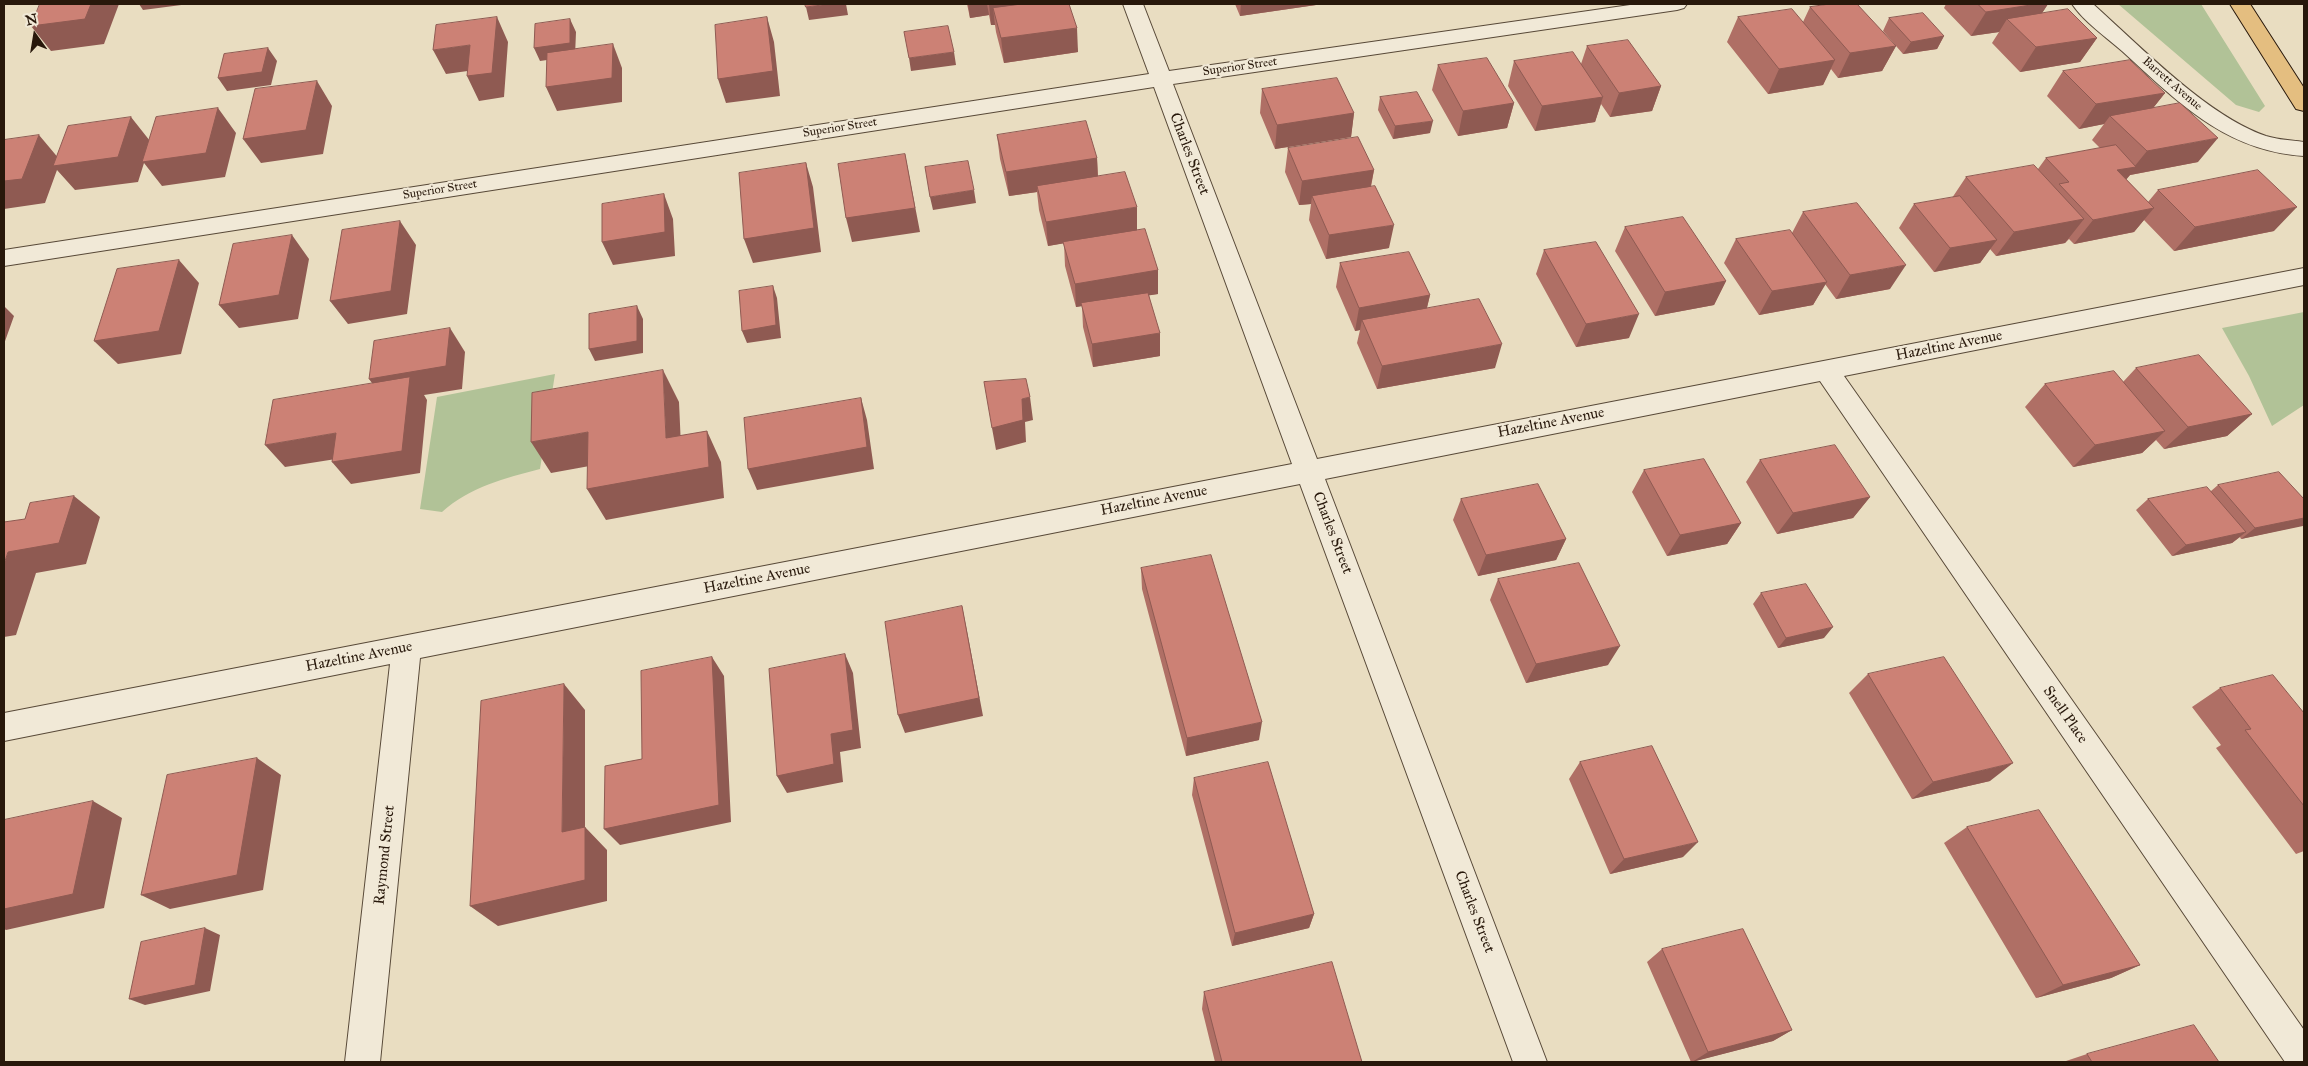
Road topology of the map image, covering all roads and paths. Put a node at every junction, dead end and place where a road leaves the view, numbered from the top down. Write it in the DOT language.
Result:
graph roads {
  1 [pos="1133,4"];
  2 [pos="1676,4"];
  3 [pos="2082,4"];
  4 [pos="2240,4"];
  5 [pos="1161,79"];
  6 [pos="2304,104"];
  7 [pos="2304,149"];
  8 [pos="4,258"];
  9 [pos="2304,276"];
  10 [pos="1826,370"];
  11 [pos="1308,471"];
  12 [pos="406,648"];
  13 [pos="4,727"];
  14 [pos="2304,1060"];
  15 [pos="363,1062"];
  16 [pos="1530,1062"];
  1 -- 5 [label="street, Charles Street"];
  2 -- 5 [label="street, Superior Street"];
  3 -- 7 [label="street, Barrett Avenue"];
  4 -- 6 [label="main road"];
  5 -- 8 [label="street, Superior Street"];
  5 -- 11 [label="street, Charles Street"];
  9 -- 10 [label="street, Hazeltine Avenue"];
  10 -- 11 [label="street, Hazeltine Avenue"];
  10 -- 14 [label="street, Snell Place"];
  11 -- 12 [label="street, Hazeltine Avenue"];
  11 -- 16 [label="street, Charles Street"];
  12 -- 13 [label="street, Hazeltine Avenue"];
  12 -- 15 [label="street, Raymond Street"];
}
